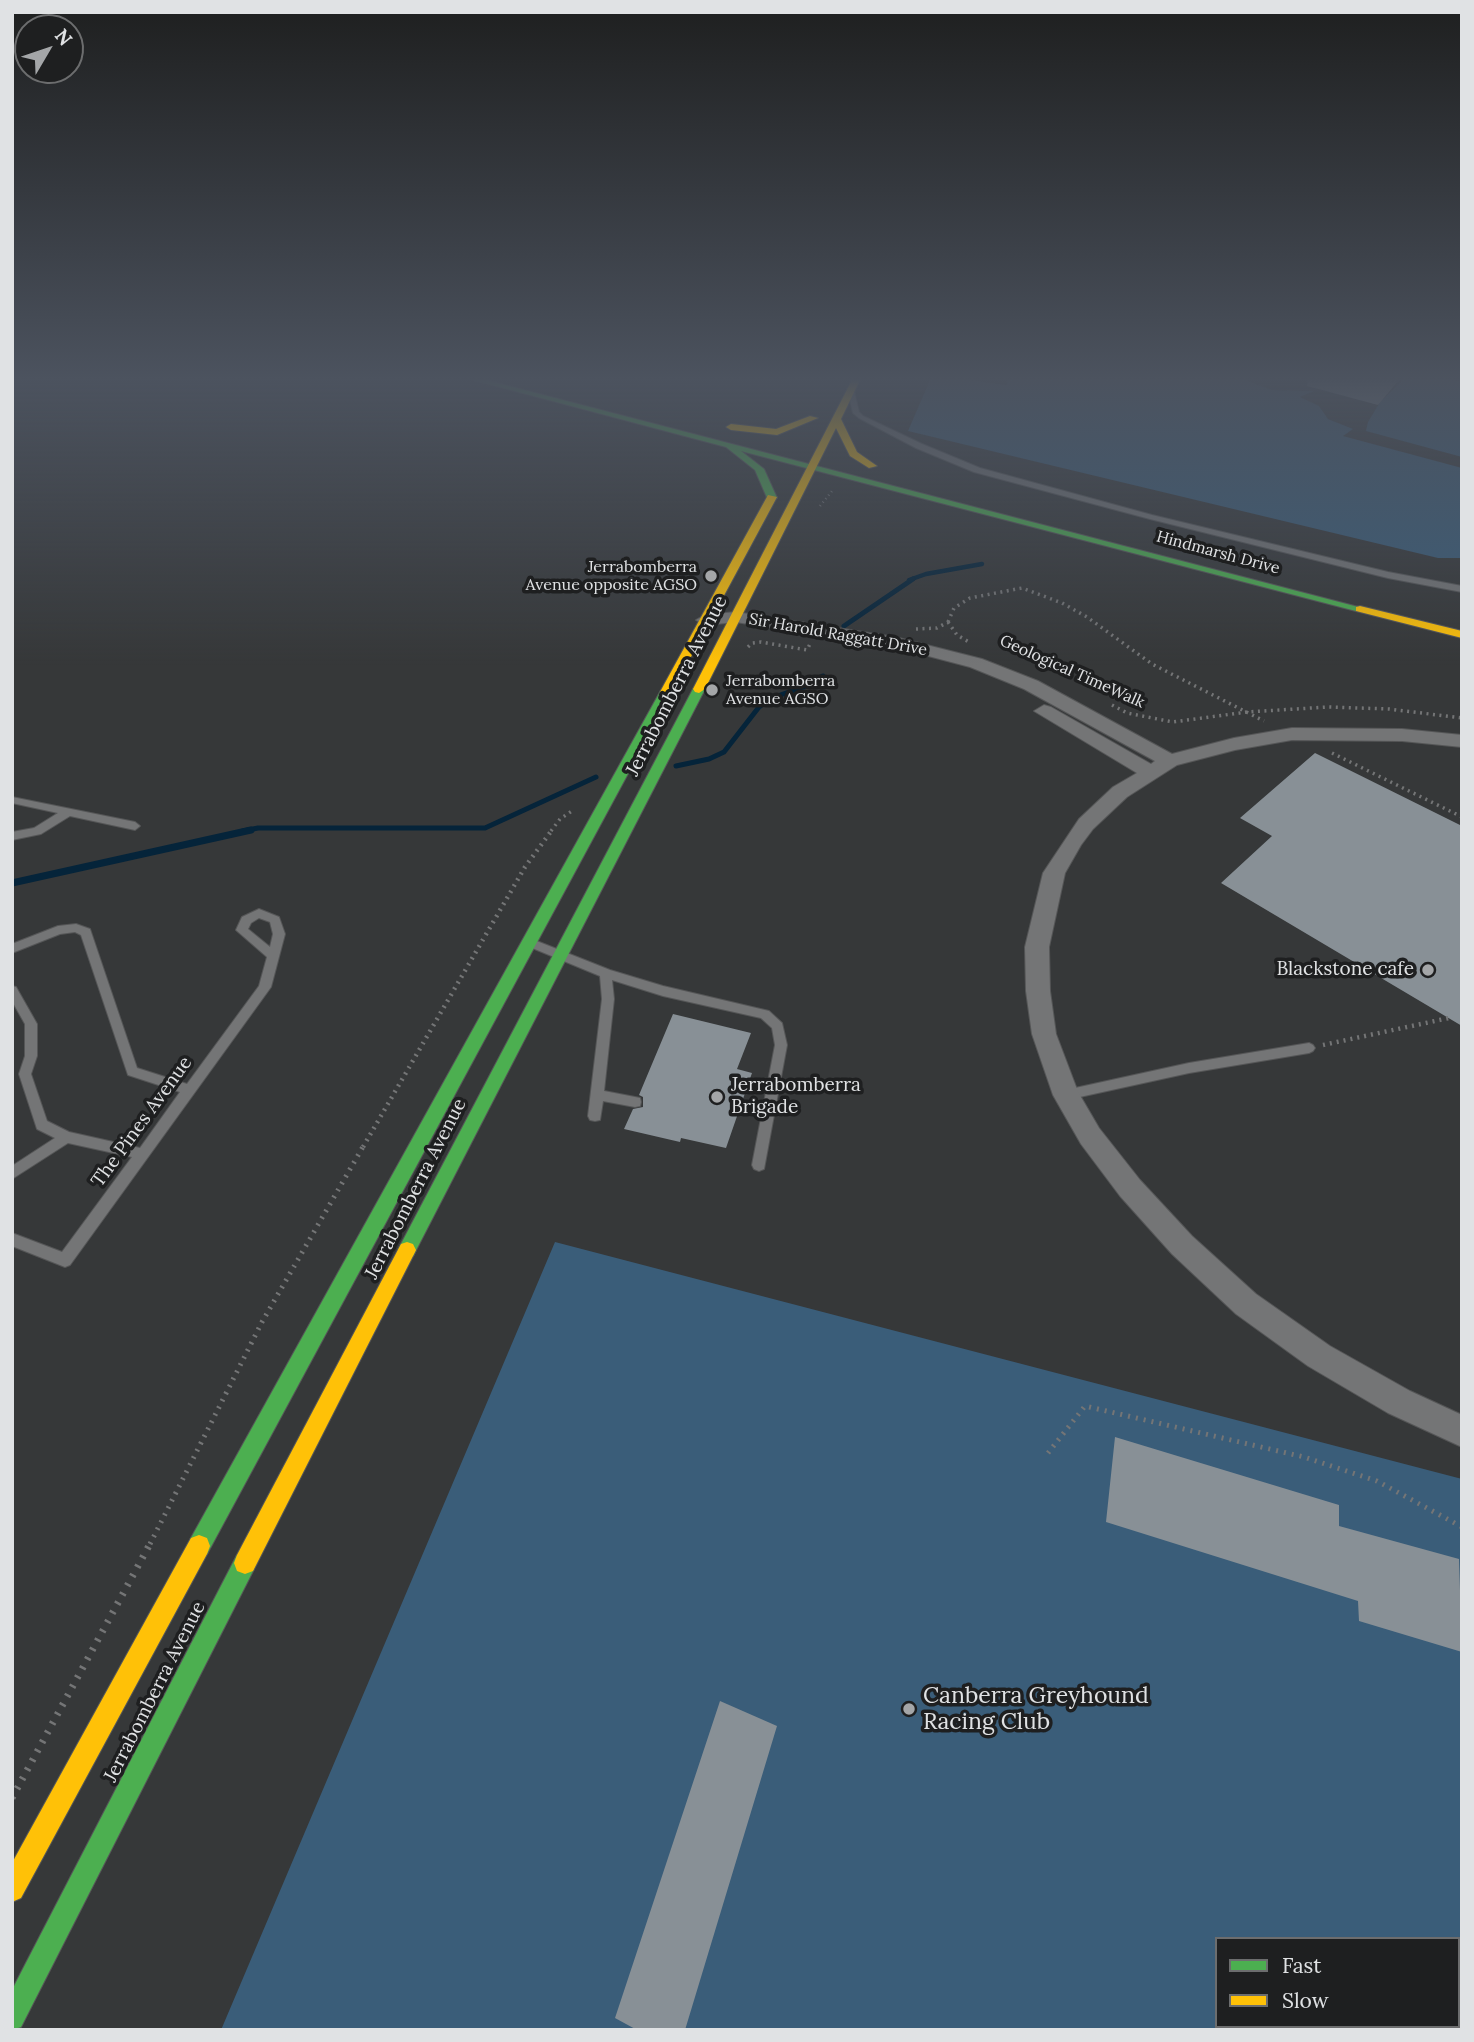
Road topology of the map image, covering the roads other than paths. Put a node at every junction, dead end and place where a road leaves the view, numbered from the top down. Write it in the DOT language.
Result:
graph roads {
  1 [pos="763,475"];
  2 [pos="783,475"];
  3 [pos="810,475"];
  4 [pos="858,475"];
  5 [pos="908,475"];
  6 [pos="997,475"];
  7 [pos="878,483"];
  8 [pos="800,494"];
  9 [pos="772,498"];
  10 [pos="1108,527"];
  11 [pos="1462,589"];
  12 [pos="705,620"];
  13 [pos="733,623"];
  14 [pos="1462,635"];
  15 [pos="690,647"];
  16 [pos="719,651"];
  17 [pos="1456,743"];
  18 [pos="1160,766"];
  19 [pos="12,800"];
  20 [pos="68,812"];
  21 [pos="135,826"];
  22 [pos="12,836"];
  23 [pos="529,942"];
  24 [pos="12,949"];
  25 [pos="562,953"];
  26 [pos="273,956"];
  27 [pos="606,973"];
  28 [pos="12,990"];
  29 [pos="1309,1048"];
  30 [pos="189,1090"];
  31 [pos="597,1095"];
  32 [pos="1066,1095"];
  33 [pos="635,1102"];
  34 [pos="595,1116"];
  35 [pos="66,1137"];
  36 [pos="143,1154"];
  37 [pos="759,1165"];
  38 [pos="12,1173"];
  39 [pos="12,1240"];
  40 [pos="1462,1432"];
  41 [pos="12,1889"];
  42 [pos="37,1967"];
  43 [pos="30,2017"];
  44 [pos="12,2018"];
  1 -- 9 [label="main road"];
  2 -- 9 [label="main road, Jerrabomberra Avenue"];
  3 -- 8 [label="main road, Jerrabomberra Avenue"];
  4 -- 7 [label="main road, Hindmarsh Drive"];
  5 -- 10 [label="main road, Hindmarsh Drive"];
  6 -- 11 [label="lane"];
  7 -- 8 [label="main road"];
  7 -- 14 [label="main road, Hindmarsh Drive"];
  8 -- 13 [label="main road, Jerrabomberra Avenue"];
  9 -- 12 [label="main road, Jerrabomberra Avenue"];
  12 -- 13 [label="street, Sir Harold Raggatt Drive"];
  12 -- 15 [label="main road, Jerrabomberra Avenue"];
  13 -- 16 [label="main road, Jerrabomberra Avenue"];
  13 -- 18 [label="street, Sir Harold Raggatt Drive"];
  15 -- 16 [label="main road"];
  15 -- 23 [label="main road, Jerrabomberra Avenue"];
  16 -- 25 [label="main road, Jerrabomberra Avenue"];
  17 -- 18 [label="street"];
  18 -- 32 [label="street"];
  19 -- 20 [label="lane"];
  20 -- 21 [label="lane"];
  20 -- 22 [label="lane"];
  23 -- 25 [label="lane"];
  23 -- 41 [label="main road, Jerrabomberra Avenue"];
  24 -- 30 [label="lane"];
  25 -- 27 [label="lane"];
  25 -- 42 [label="main road, Jerrabomberra Avenue"];
  26 -- 30 [label="lane, The Pines Avenue"];
  27 -- 31 [label="lane"];
  27 -- 37 [label="lane"];
  28 -- 35 [label="lane"];
  29 -- 32 [label="lane"];
  30 -- 36 [label="lane, The Pines Avenue"];
  31 -- 33 [label="lane"];
  31 -- 34 [label="lane"];
  32 -- 40 [label="street"];
  35 -- 36 [label="lane"];
  35 -- 38 [label="lane"];
  36 -- 39 [label="lane, The Pines Avenue"];
  42 -- 43 [label="main road"];
  42 -- 44 [label="main road, Jerrabomberra Avenue"];
}
